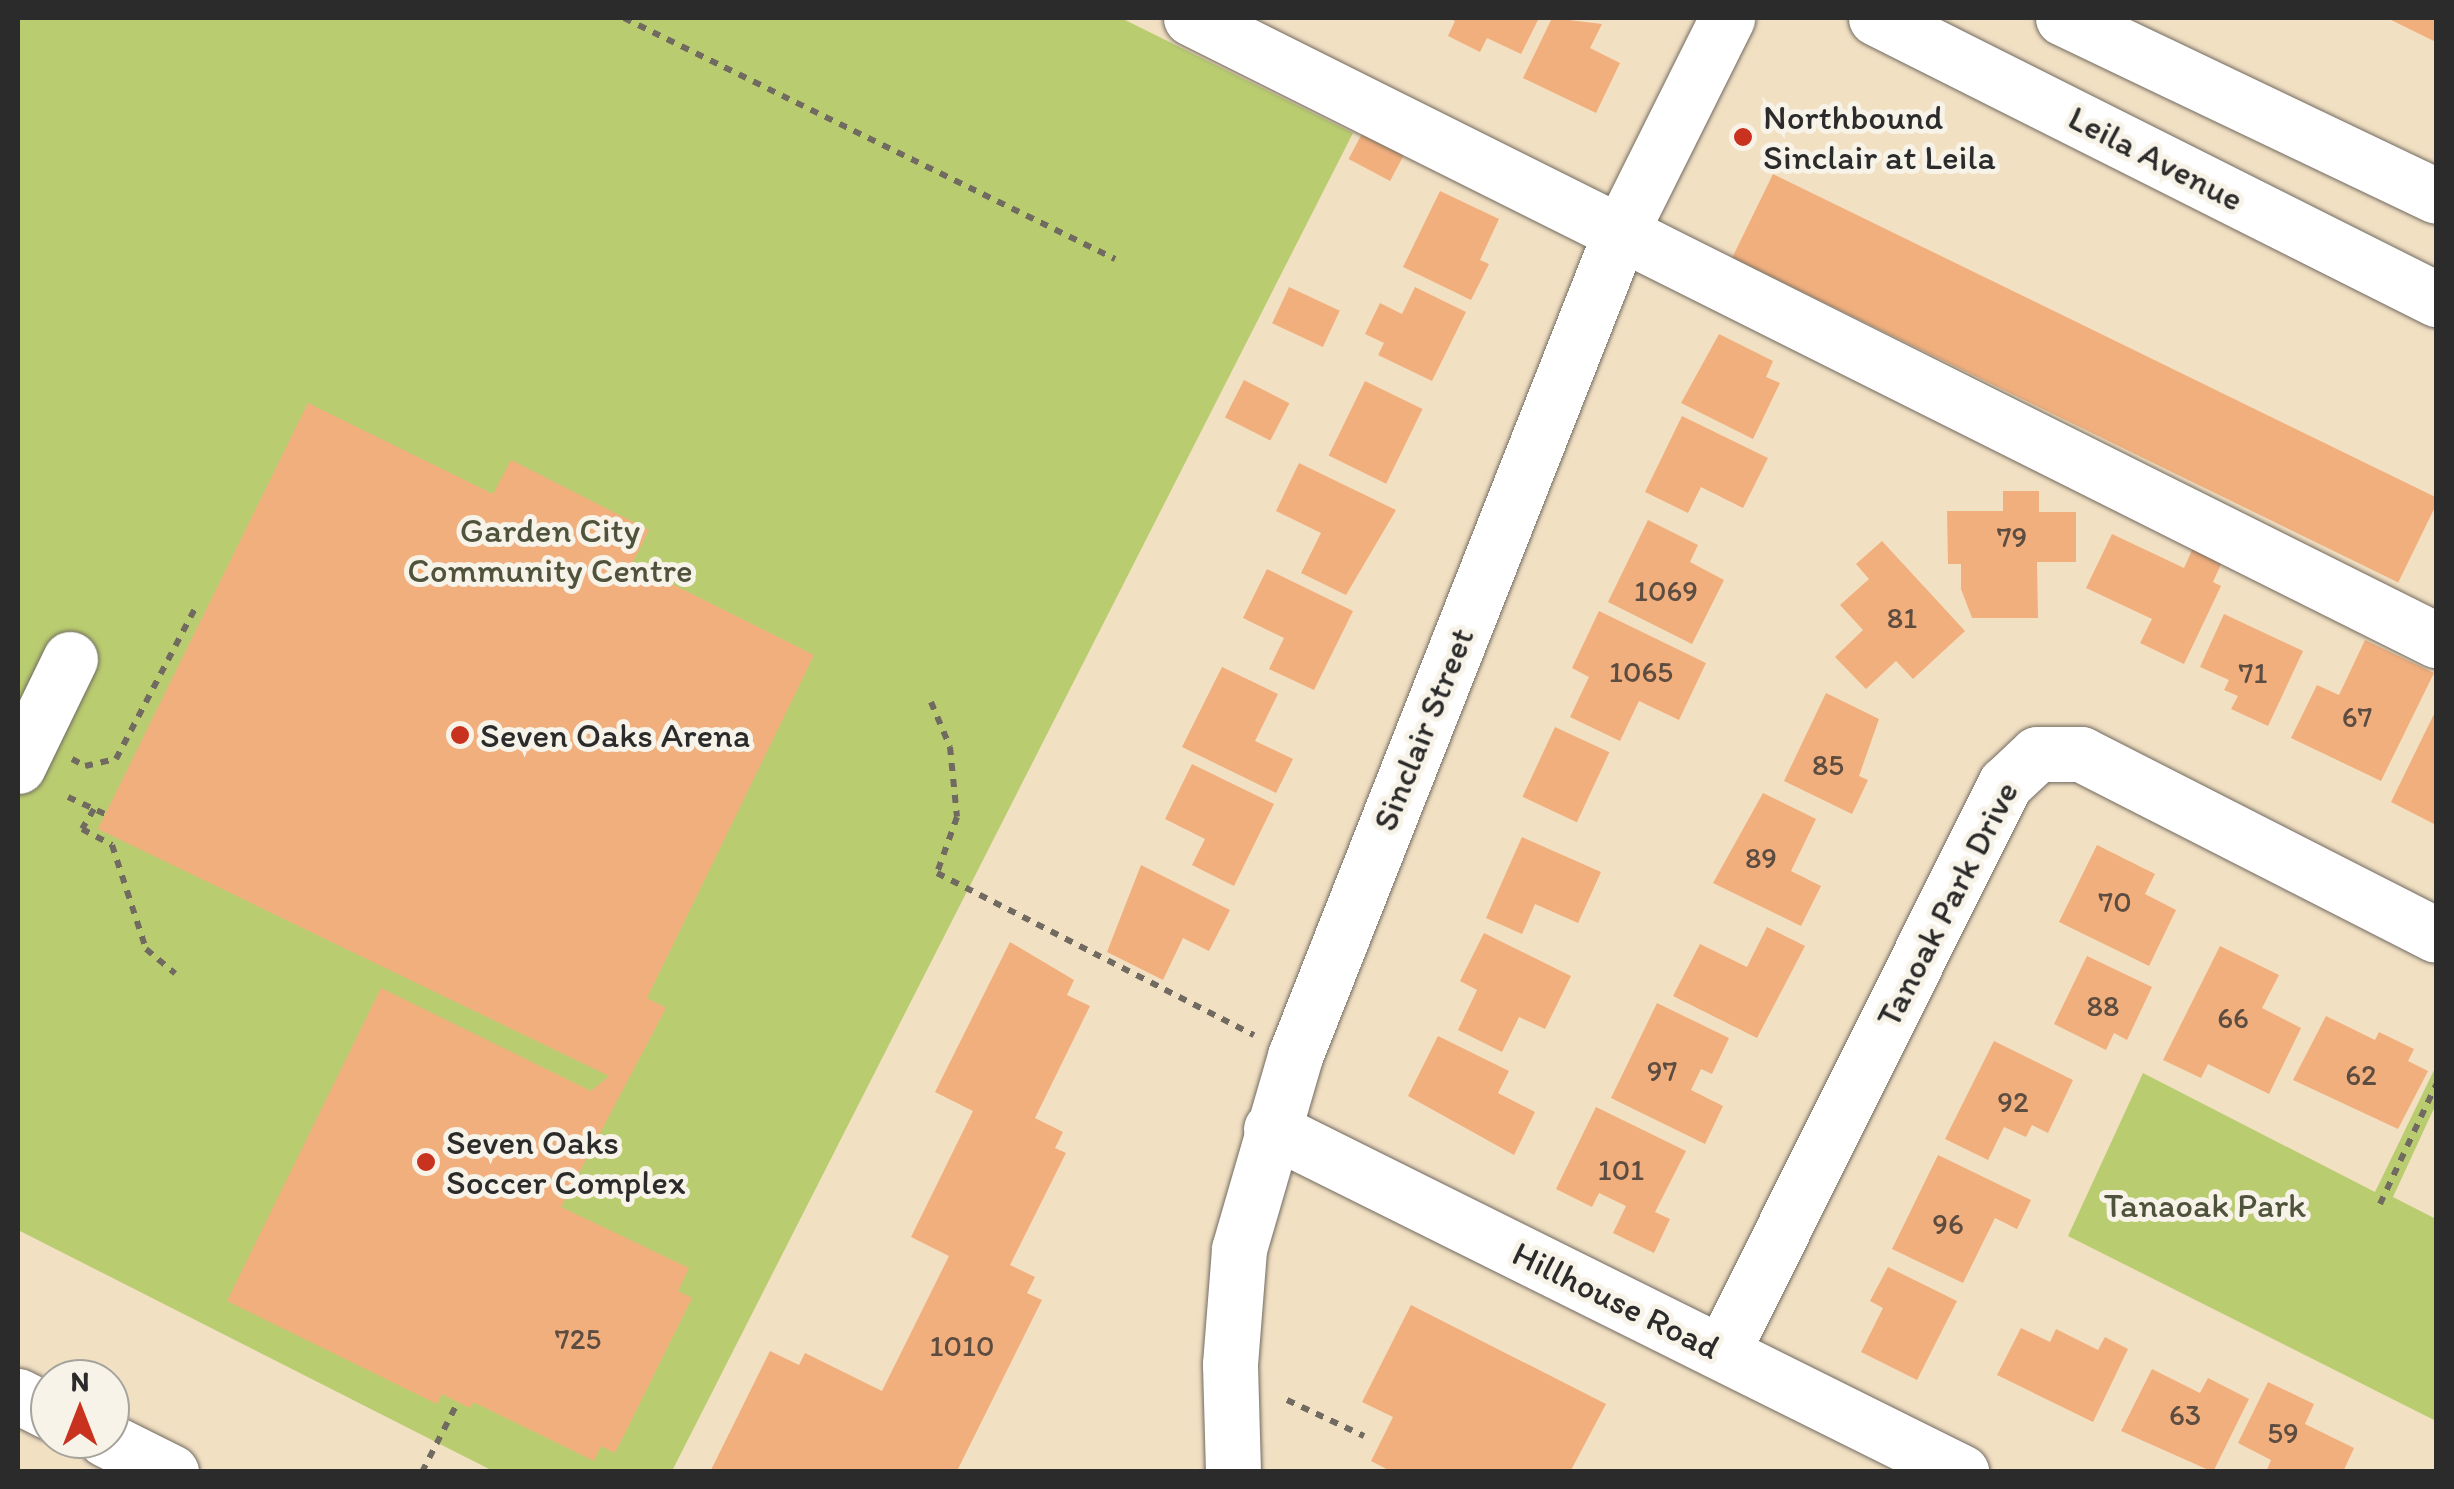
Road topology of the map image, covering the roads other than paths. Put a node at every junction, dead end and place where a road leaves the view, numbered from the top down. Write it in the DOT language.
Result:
graph roads {
  1 [pos="1192,18"];
  2 [pos="1727,18"];
  3 [pos="1876,18"];
  4 [pos="2062,18"];
  5 [pos="2436,196"];
  6 [pos="1621,231"];
  7 [pos="2436,299"];
  8 [pos="2436,640"];
  9 [pos="70,659"];
  10 [pos="18,766"];
  11 [pos="2436,935"];
  12 [pos="1271,1129"];
  13 [pos="1722,1352"];
  14 [pos="130,1452"];
  15 [pos="171,1472"];
  16 [pos="1233,1472"];
  17 [pos="1961,1472"];
  1 -- 6 [label="street"];
  2 -- 6 [label="street, Sinclair Street"];
  3 -- 7 [label="street, Leila Avenue"];
  4 -- 5 [label="street"];
  6 -- 8 [label="street"];
  6 -- 12 [label="street, Sinclair Street"];
  9 -- 10 [label="street"];
  11 -- 13 [label="street, Tanoak Park Drive"];
  12 -- 13 [label="street, Hillhouse Road"];
  12 -- 16 [label="street, Sinclair Street"];
  13 -- 17 [label="street, Hillhouse Road"];
  14 -- 15 [label="street"];
}
